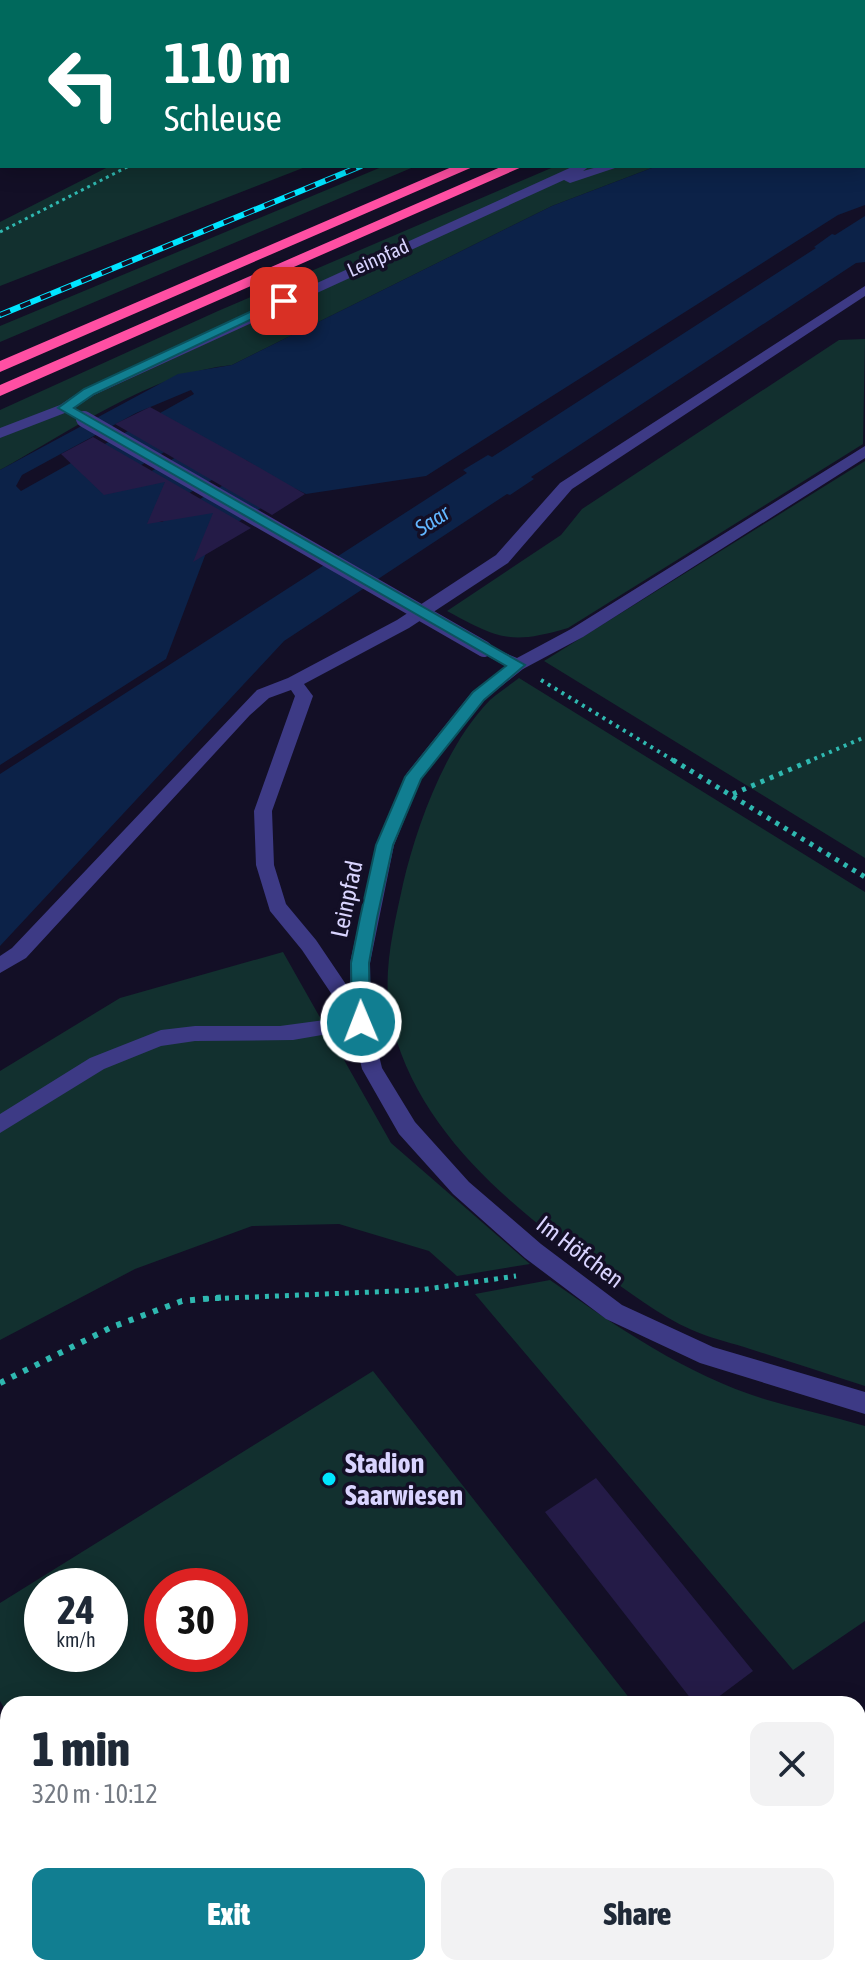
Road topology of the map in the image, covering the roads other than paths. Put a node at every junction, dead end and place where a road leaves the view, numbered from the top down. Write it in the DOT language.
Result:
graph roads {
  1 [pos="462,168"];
  2 [pos="511,168"];
  3 [pos="579,168"];
  4 [pos="608,168"];
  5 [pos="516,195"];
  6 [pos="865,290"];
  7 [pos="0,367"];
  8 [pos="0,391"];
  9 [pos="65,408"];
  10 [pos="0,433"];
  11 [pos="865,451"];
  12 [pos="517,665"];
  13 [pos="294,682"];
  14 [pos="0,966"];
  15 [pos="361,1022"];
  16 [pos="0,1125"];
  17 [pos="865,1403"];
  1 -- 7 [label="highway"];
  2 -- 8 [label="highway"];
  3 -- 5 [label="street, Leinpfad"];
  4 -- 5 [label="street"];
  5 -- 9 [label="street, Leinpfad"];
  6 -- 13 [label="street"];
  9 -- 10 [label="street, Leinpfad"];
  9 -- 12 [label="street, bridge"];
  11 -- 12 [label="street, Leinpfad"];
  12 -- 15 [label="street, Leinpfad"];
  13 -- 14 [label="street"];
  13 -- 15 [label="street"];
  15 -- 16 [label="street"];
  15 -- 17 [label="street, Im Höfchen"];
}
